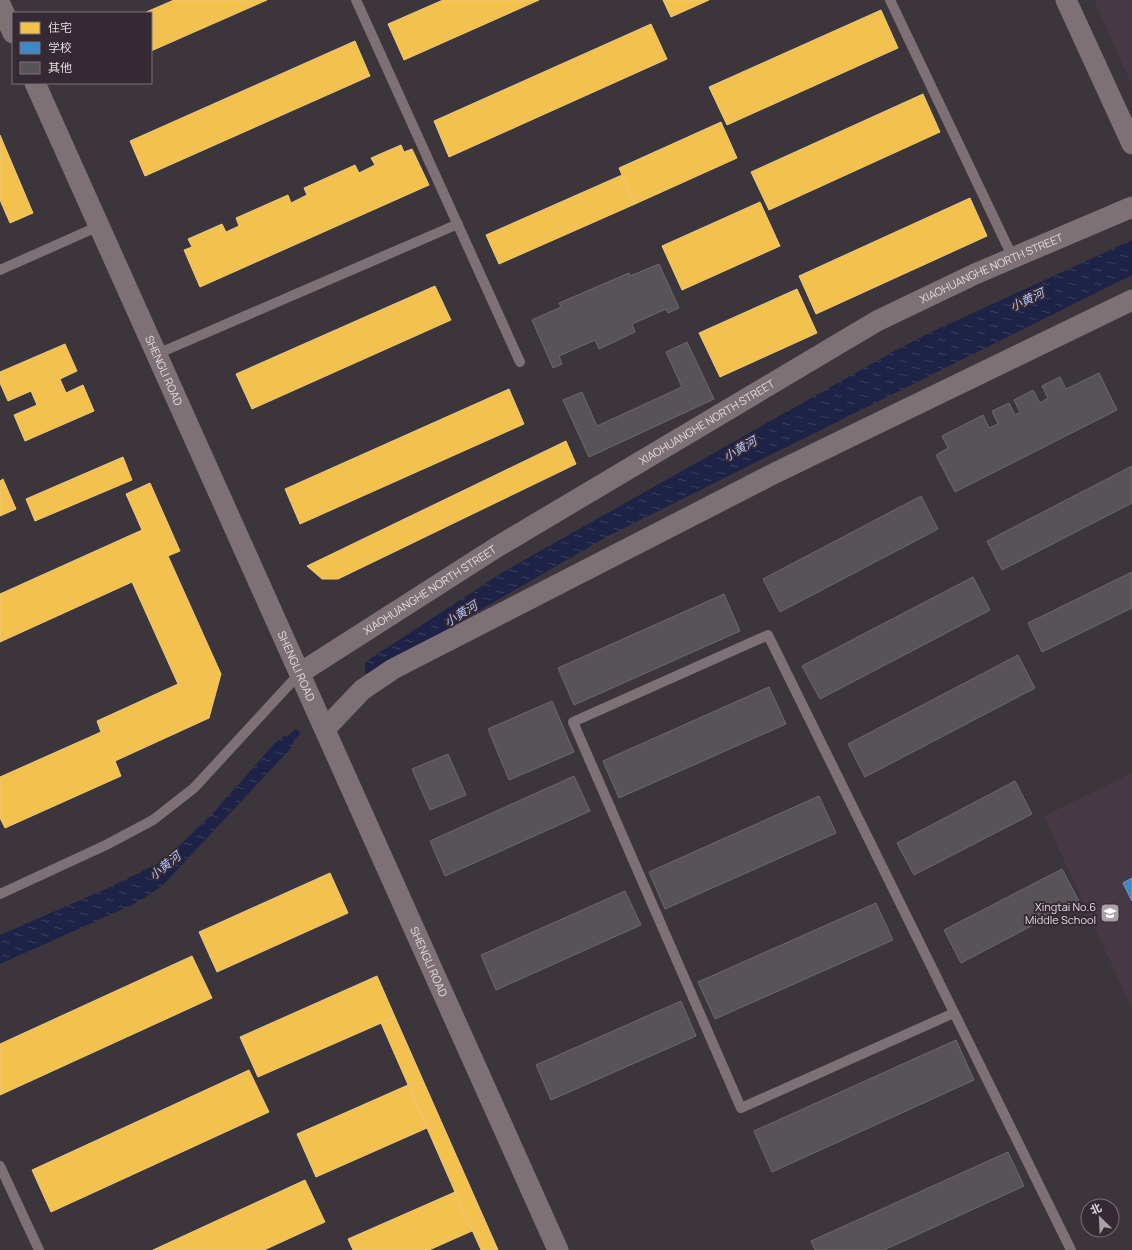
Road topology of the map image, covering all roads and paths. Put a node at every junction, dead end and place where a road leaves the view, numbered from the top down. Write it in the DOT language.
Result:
graph roads {
  1 [pos="356,0"];
  2 [pos="890,0"];
  3 [pos="1066,0"];
  4 [pos="0,4"];
  5 [pos="12,31"];
  6 [pos="35,84"];
  7 [pos="1132,144"];
  8 [pos="1132,207"];
  9 [pos="458,224"];
  10 [pos="100,226"];
  11 [pos="1013,258"];
  12 [pos="0,270"];
  13 [pos="1132,300"];
  14 [pos="157,354"];
  15 [pos="520,362"];
  16 [pos="300,673"];
  17 [pos="324,729"];
  18 [pos="0,894"];
  19 [pos="954,1013"];
  20 [pos="0,1166"];
  21 [pos="39,1250"];
  22 [pos="558,1250"];
  23 [pos="1071,1250"];
  1 -- 9 [label="lane"];
  2 -- 11 [label="lane"];
  3 -- 7 [label="street"];
  4 -- 5 [label="street"];
  6 -- 10 [label="street, SHENGLI ROAD"];
  8 -- 11 [label="street, XIAOHUANGHE NORTH STREET"];
  9 -- 14 [label="lane"];
  9 -- 15 [label="lane"];
  10 -- 12 [label="lane"];
  10 -- 14 [label="street, SHENGLI ROAD"];
  11 -- 16 [label="street, XIAOHUANGHE NORTH STREET"];
  13 -- 17 [label="street"];
  14 -- 16 [label="street, SHENGLI ROAD"];
  16 -- 17 [label="street, SHENGLI ROAD"];
  16 -- 18 [label="lane"];
  17 -- 22 [label="street, SHENGLI ROAD"];
  19 -- 19 [label="lane"];
  19 -- 23 [label="lane"];
  20 -- 21 [label="lane"];
}
